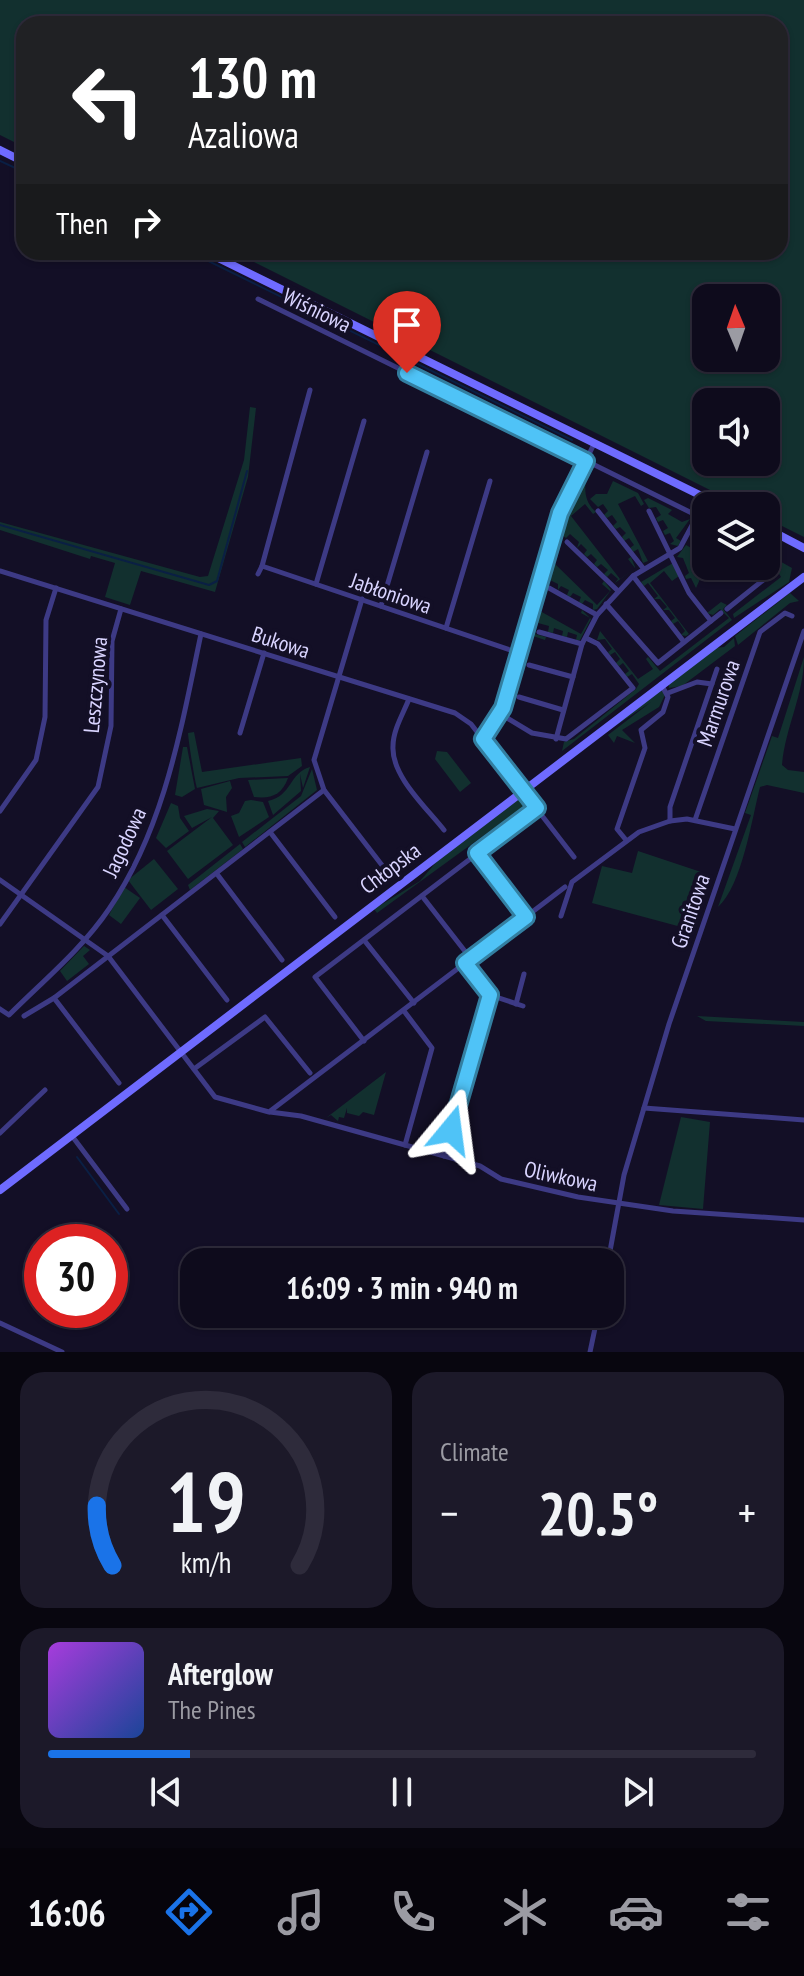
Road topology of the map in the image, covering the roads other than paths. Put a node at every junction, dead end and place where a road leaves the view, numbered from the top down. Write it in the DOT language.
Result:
graph roads {
  1 [pos="222,260"];
  2 [pos="258,299"];
  3 [pos="310,390"];
  4 [pos="364,421"];
  5 [pos="594,444"];
  6 [pos="427,452"];
  7 [pos="586,461"];
  8 [pos="490,481"];
  9 [pos="694,492"];
  10 [pos="598,511"];
  11 [pos="649,511"];
  12 [pos="692,514"];
  13 [pos="692,526"];
  14 [pos="780,535"];
  15 [pos="567,542"];
  16 [pos="804,548"];
  17 [pos="671,553"];
  18 [pos="262,566"];
  19 [pos="643,568"];
  20 [pos="0,571"];
  21 [pos="258,574"];
  22 [pos="633,576"];
  23 [pos="804,577"];
  24 [pos="763,580"];
  25 [pos="316,584"];
  26 [pos="56,588"];
  27 [pos="549,588"];
  28 [pos="617,590"];
  29 [pos="362,599"];
  30 [pos="606,604"];
  31 [pos="381,606"];
  32 [pos="121,609"];
  33 [pos="597,615"];
  34 [pos="792,616"];
  35 [pos="711,621"];
  36 [pos="446,628"];
  37 [pos="804,631"];
  38 [pos="539,632"];
  39 [pos="201,634"];
  40 [pos="586,638"];
  41 [pos="684,642"];
  42 [pos="582,644"];
  43 [pos="264,653"];
  44 [pos="519,653"];
  45 [pos="529,665"];
  46 [pos="717,669"];
  47 [pos="338,677"];
  48 [pos="573,677"];
  49 [pos="661,684"];
  50 [pos="712,684"];
  51 [pos="668,693"];
  52 [pos="519,697"];
  53 [pos="409,699"];
  54 [pos="563,710"];
  55 [pos="507,718"];
  56 [pos="240,733"];
  57 [pos="483,739"];
  58 [pos="556,739"];
  59 [pos="324,790"];
  60 [pos="522,790"];
  61 [pos="537,808"];
  62 [pos="0,811"];
  63 [pos="695,820"];
  64 [pos="670,821"];
  65 [pos="735,829"];
  66 [pos="444,830"];
  67 [pos="270,832"];
  68 [pos="626,840"];
  69 [pos="477,853"];
  70 [pos="574,857"];
  71 [pos="388,873"];
  72 [pos="217,874"];
  73 [pos="0,880"];
  74 [pos="565,887"];
  75 [pos="21,895"];
  76 [pos="422,896"];
  77 [pos="162,915"];
  78 [pos="561,916"];
  79 [pos="335,917"];
  80 [pos="526,917"];
  81 [pos="0,924"];
  82 [pos="85,939"];
  83 [pos="364,940"];
  84 [pos="108,956"];
  85 [pos="282,960"];
  86 [pos="468,961"];
  87 [pos="524,974"];
  88 [pos="490,995"];
  89 [pos="54,998"];
  90 [pos="227,1000"];
  91 [pos="414,1003"];
  92 [pos="0,1009"];
  93 [pos="404,1010"];
  94 [pos="24,1016"];
  95 [pos="364,1041"];
  96 [pos="180,1051"];
  97 [pos="194,1069"];
  98 [pos="310,1073"];
  99 [pos="119,1083"];
  100 [pos="45,1090"];
  101 [pos="644,1108"];
  102 [pos="269,1112"];
  103 [pos="804,1120"];
  104 [pos="0,1133"];
  105 [pos="72,1136"];
  106 [pos="405,1145"];
  107 [pos="444,1156"];
  108 [pos="0,1190"];
  109 [pos="618,1204"];
  110 [pos="127,1209"];
  111 [pos="804,1220"];
  112 [pos="610,1248"];
  113 [pos="0,1323"];
  114 [pos="595,1328"];
  115 [pos="62,1352"];
  116 [pos="590,1352"];
  1 -- 5 [label="street"];
  2 -- 7 [label="street, Wiśniowa"];
  3 -- 18 [label="street"];
  4 -- 25 [label="street"];
  5 -- 7 [label="street"];
  5 -- 9 [label="street"];
  6 -- 31 [label="street"];
  7 -- 12 [label="street, Wiśniowa"];
  7 -- 44 [label="street"];
  8 -- 36 [label="street"];
  10 -- 19 [label="street"];
  11 -- 17 [label="street"];
  13 -- 17 [label="street"];
  14 -- 16 [label="street"];
  15 -- 28 [label="street"];
  17 -- 19 [label="street"];
  17 -- 35 [label="street"];
  18 -- 21 [label="street"];
  18 -- 25 [label="street, Jabłoniowa"];
  19 -- 22 [label="street"];
  20 -- 26 [label="street, Bukowa"];
  22 -- 28 [label="street"];
  22 -- 41 [label="street"];
  23 -- 49 [label="street, Chłopska"];
  24 -- 35 [label="street"];
  25 -- 29 [label="street, Jabłoniowa"];
  26 -- 32 [label="street, Bukowa"];
  26 -- 62 [label="street"];
  27 -- 33 [label="street"];
  28 -- 30 [label="street"];
  29 -- 31 [label="street, Jabłoniowa"];
  29 -- 47 [label="street"];
  30 -- 33 [label="street"];
  30 -- 41 [label="street"];
  31 -- 36 [label="street, Jabłoniowa"];
  32 -- 39 [label="street, Bukowa"];
  32 -- 75 [label="street, Leszczynowa"];
  33 -- 40 [label="street"];
  34 -- 63 [label="street, Marmurowa"];
  35 -- 41 [label="street"];
  36 -- 44 [label="street, Jabłoniowa"];
  37 -- 65 [label="street, Granitowa"];
  38 -- 42 [label="street"];
  39 -- 43 [label="street, Bukowa"];
  39 -- 82 [label="street, Jagodowa"];
  40 -- 42 [label="street"];
  40 -- 58 [label="street"];
  42 -- 48 [label="street"];
  43 -- 47 [label="street, Bukowa"];
  43 -- 56 [label="street"];
  44 -- 57 [label="street"];
  45 -- 48 [label="street"];
  46 -- 50 [label="street"];
  47 -- 53 [label="street, Bukowa"];
  47 -- 59 [label="street"];
  48 -- 54 [label="street"];
  49 -- 51 [label="street"];
  49 -- 60 [label="street, Chłopska"];
  50 -- 51 [label="street"];
  50 -- 64 [label="street"];
  51 -- 68 [label="street"];
  52 -- 54 [label="street"];
  53 -- 57 [label="street, Bukowa"];
  53 -- 66 [label="street"];
  54 -- 58 [label="street"];
  55 -- 58 [label="street"];
  57 -- 60 [label="street, Bukowa"];
  59 -- 67 [label="street"];
  59 -- 71 [label="street"];
  60 -- 61 [label="street, Bukowa"];
  60 -- 96 [label="street, Chłopska"];
  61 -- 69 [label="street"];
  61 -- 70 [label="street, Bukowa"];
  63 -- 64 [label="street"];
  63 -- 65 [label="street"];
  64 -- 68 [label="street"];
  65 -- 101 [label="street, Granitowa"];
  67 -- 72 [label="street"];
  67 -- 79 [label="street"];
  68 -- 78 [label="street"];
  69 -- 76 [label="street"];
  69 -- 80 [label="street"];
  72 -- 77 [label="street"];
  72 -- 85 [label="street"];
  73 -- 75 [label="street, Oliwkowa"];
  74 -- 80 [label="street"];
  75 -- 81 [label="street, Leszczynowa"];
  75 -- 82 [label="street, Oliwkowa"];
  76 -- 83 [label="street"];
  76 -- 86 [label="street"];
  77 -- 84 [label="street"];
  77 -- 90 [label="street"];
  80 -- 86 [label="street"];
  82 -- 84 [label="street, Oliwkowa"];
  82 -- 92 [label="street, Jagodowa"];
  83 -- 91 [label="street"];
  83 -- 95 [label="street"];
  84 -- 89 [label="street"];
  84 -- 96 [label="street, Oliwkowa"];
  86 -- 88 [label="street"];
  86 -- 91 [label="street"];
  87 -- 88 [label="street"];
  88 -- 107 [label="street"];
  89 -- 94 [label="street"];
  89 -- 99 [label="street"];
  91 -- 93 [label="street"];
  93 -- 95 [label="street"];
  93 -- 106 [label="street"];
  95 -- 102 [label="street"];
  96 -- 97 [label="street, Oliwkowa"];
  96 -- 105 [label="street, Chłopska"];
  97 -- 98 [label="street"];
  97 -- 102 [label="street, Oliwkowa"];
  100 -- 104 [label="street"];
  101 -- 103 [label="street"];
  101 -- 109 [label="street, Granitowa"];
  102 -- 106 [label="street, Oliwkowa"];
  105 -- 108 [label="street, Chłopska"];
  105 -- 110 [label="street"];
  106 -- 107 [label="street, Oliwkowa"];
  107 -- 109 [label="street, Oliwkowa"];
  109 -- 111 [label="street, Oliwkowa"];
  109 -- 112 [label="street, Granitowa"];
  113 -- 115 [label="street"];
  114 -- 116 [label="street"];
}
